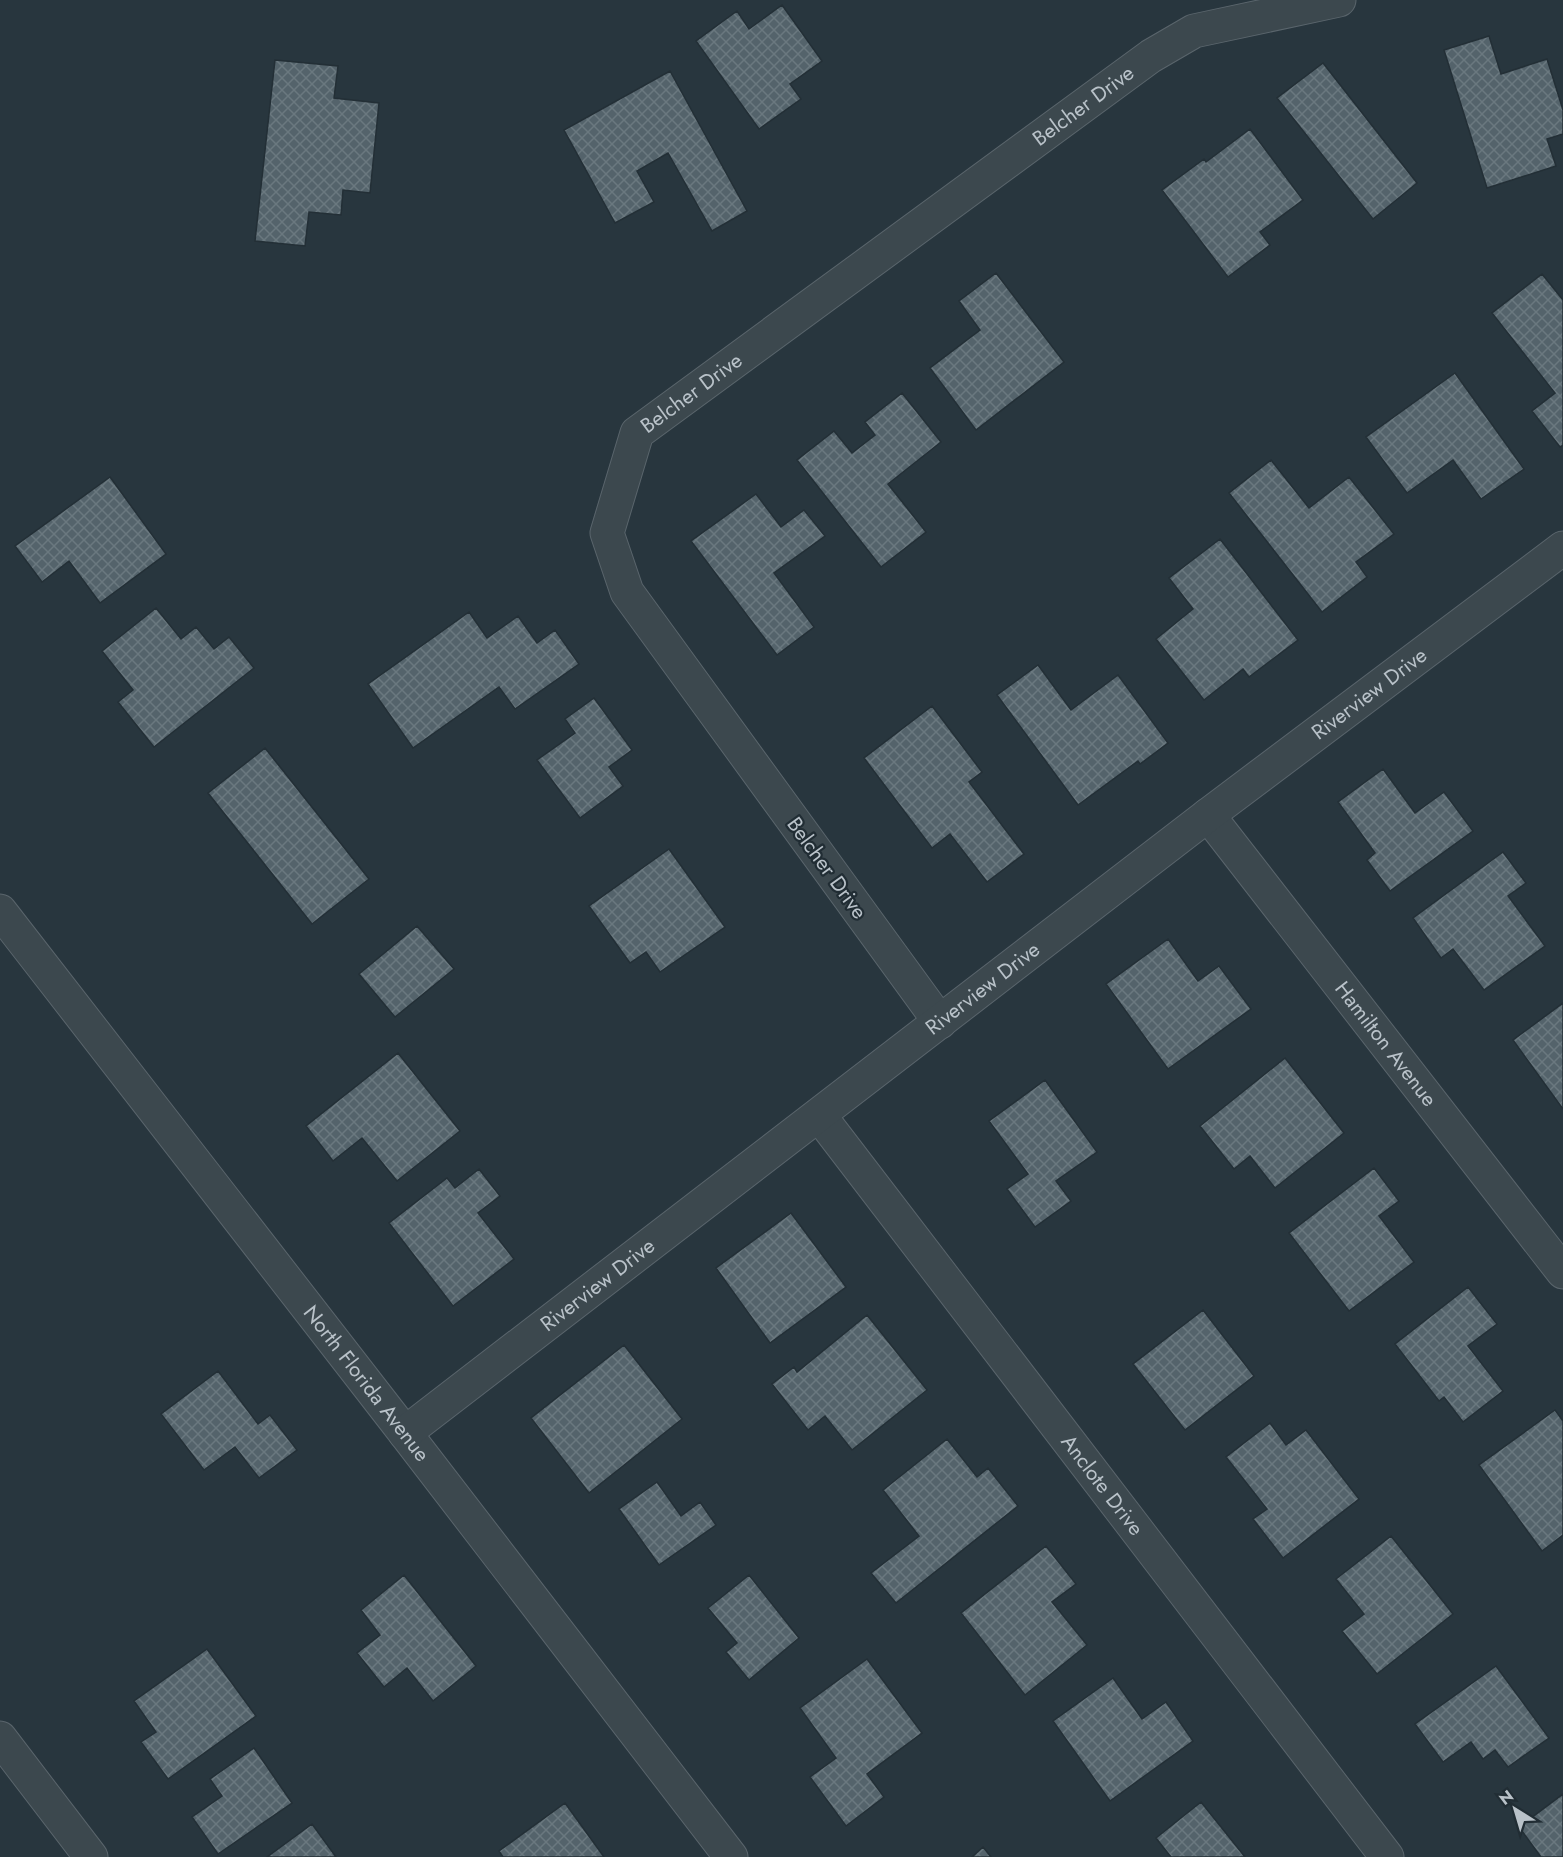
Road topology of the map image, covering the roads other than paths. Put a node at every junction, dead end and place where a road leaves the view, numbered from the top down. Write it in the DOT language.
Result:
graph roads {
  1 [pos="1339,0"];
  2 [pos="1563,548"];
  3 [pos="1208,815"];
  4 [pos="0,911"];
  5 [pos="940,1022"];
  6 [pos="819,1115"];
  7 [pos="1563,1272"];
  8 [pos="405,1433"];
  9 [pos="0,1738"];
  10 [pos="91,1857"];
  11 [pos="731,1857"];
  12 [pos="1387,1857"];
  1 -- 5 [label="street, Belcher Drive"];
  2 -- 3 [label="street, Riverview Drive"];
  3 -- 5 [label="street, Riverview Drive"];
  3 -- 7 [label="street, Hamilton Avenue"];
  4 -- 8 [label="street, North Florida Avenue"];
  5 -- 6 [label="street, Riverview Drive"];
  6 -- 8 [label="street, Riverview Drive"];
  6 -- 12 [label="street, Anclote Drive"];
  8 -- 11 [label="street, North Florida Avenue"];
  9 -- 10 [label="street"];
}
